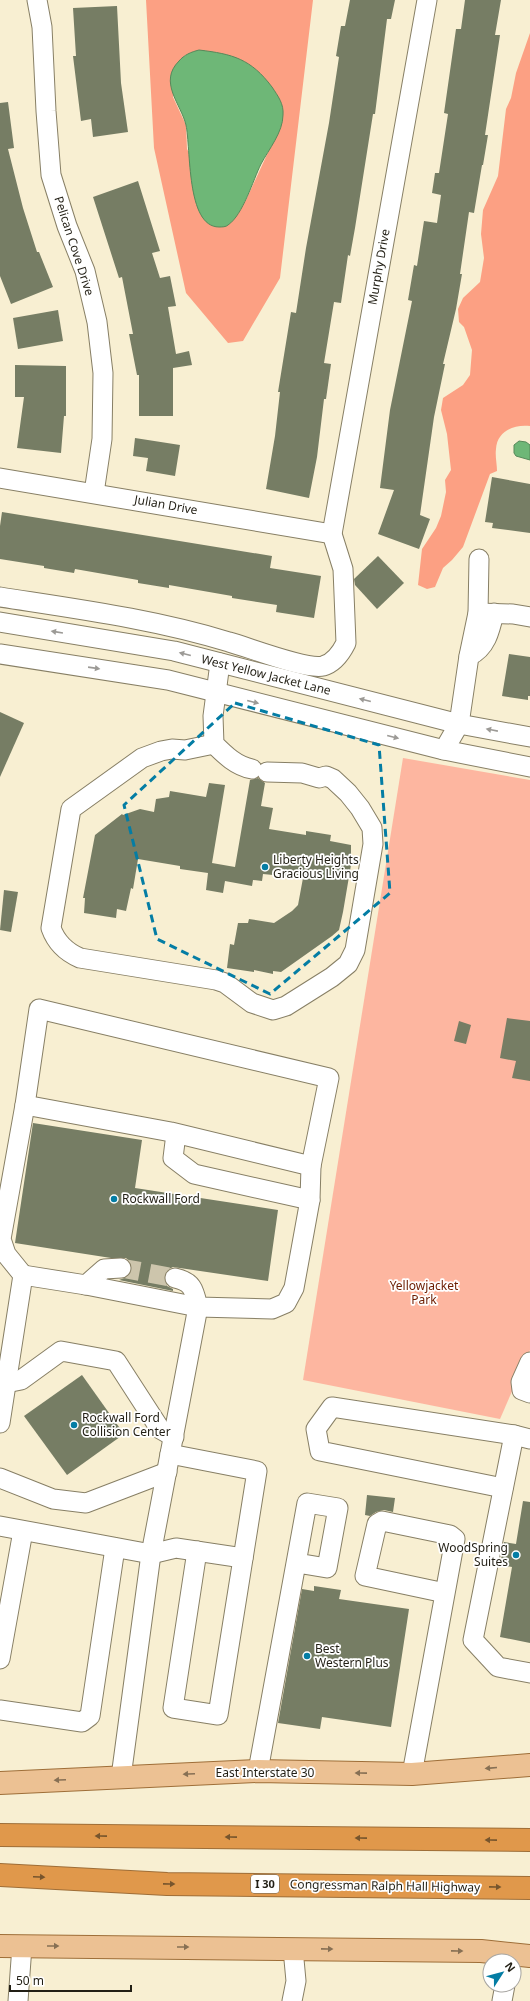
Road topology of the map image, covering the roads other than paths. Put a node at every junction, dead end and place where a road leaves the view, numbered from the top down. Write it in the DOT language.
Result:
graph roads {
  1 [pos="37,0"];
  2 [pos="427,0"];
  3 [pos="0,478"];
  4 [pos="94,493"];
  5 [pos="332,534"];
  6 [pos="480,559"];
  7 [pos="0,597"];
  8 [pos="486,613"];
  9 [pos="530,617"];
  10 [pos="0,622"];
  11 [pos="0,654"];
  12 [pos="220,663"];
  13 [pos="215,692"];
  14 [pos="459,724"];
  15 [pos="530,737"];
  16 [pos="214,744"];
  17 [pos="444,750"];
  18 [pos="530,767"];
  19 [pos="25,1105"];
  20 [pos="176,1134"];
  21 [pos="311,1166"];
  22 [pos="310,1200"];
  23 [pos="121,1268"];
  24 [pos="23,1275"];
  25 [pos="175,1278"];
  26 [pos="86,1285"];
  27 [pos="198,1307"];
  28 [pos="530,1362"];
  29 [pos="5,1370"];
  30 [pos="530,1394"];
  31 [pos="0,1423"];
  32 [pos="522,1437"];
  33 [pos="170,1454"];
  34 [pos="0,1478"];
  35 [pos="503,1488"];
  36 [pos="0,1526"];
  37 [pos="23,1530"];
  38 [pos="115,1548"];
  39 [pos="197,1551"];
  40 [pos="151,1554"];
  41 [pos="243,1558"];
  42 [pos="297,1563"];
  43 [pos="444,1594"];
  44 [pos="0,1659"];
  45 [pos="530,1673"];
  46 [pos="0,1710"];
  47 [pos="530,1765"];
  48 [pos="258,1771"];
  49 [pos="412,1774"];
  50 [pos="121,1777"];
  51 [pos="0,1783"];
  52 [pos="0,1835"];
  53 [pos="530,1840"];
  54 [pos="0,1874"];
  55 [pos="530,1888"];
  56 [pos="0,1946"];
  57 [pos="22,1946"];
  58 [pos="293,1949"];
  59 [pos="487,1953"];
  60 [pos="18,2001"];
  61 [pos="292,2001"];
  1 -- 4 [label="street, Pelican Cove Drive"];
  2 -- 5 [label="street, Murphy Drive"];
  3 -- 4 [label="street, Julian Drive"];
  4 -- 5 [label="street, Julian Drive"];
  5 -- 7 [label="street"];
  6 -- 8 [label="street"];
  8 -- 9 [label="street"];
  8 -- 14 [label="street"];
  12 -- 10 [label="street, West Yellow Jacket Lane, one-way"];
  11 -- 13 [label="street, one-way"];
  12 -- 13 [label="street"];
  14 -- 12 [label="street, West Yellow Jacket Lane, one-way"];
  13 -- 16 [label="street"];
  13 -- 17 [label="street, one-way"];
  15 -- 14 [label="street, West Yellow Jacket Lane, one-way"];
  14 -- 17 [label="street"];
  16 -- 16 [label="street"];
  17 -- 18 [label="street"];
  19 -- 20 [label="street"];
  19 -- 21 [label="street"];
  19 -- 24 [label="street"];
  20 -- 21 [label="street"];
  20 -- 22 [label="street"];
  21 -- 22 [label="street"];
  22 -- 27 [label="street"];
  23 -- 26 [label="street"];
  24 -- 26 [label="street"];
  24 -- 29 [label="street"];
  25 -- 27 [label="street"];
  26 -- 27 [label="street"];
  27 -- 33 [label="street"];
  28 -- 30 [label="street"];
  29 -- 31 [label="street"];
  29 -- 33 [label="street"];
  32 -- 35 [label="street"];
  32 -- 35 [label="street"];
  33 -- 34 [label="street"];
  33 -- 40 [label="street"];
  33 -- 41 [label="street"];
  35 -- 45 [label="street"];
  36 -- 37 [label="street"];
  37 -- 38 [label="street"];
  37 -- 44 [label="street"];
  38 -- 40 [label="street"];
  38 -- 46 [label="street"];
  39 -- 40 [label="street"];
  39 -- 41 [label="street"];
  39 -- 41 [label="street"];
  40 -- 50 [label="street"];
  42 -- 48 [label="street"];
  43 -- 43 [label="street"];
  43 -- 49 [label="street"];
  47 -- 49 [label="main road, East Interstate 30, one-way"];
  49 -- 48 [label="main road, East Interstate 30, one-way"];
  48 -- 50 [label="main road, East Interstate 30, one-way"];
  50 -- 51 [label="main road, East Interstate 30, one-way"];
  53 -- 52 [label="highway, one-way"];
  54 -- 55 [label="highway, Congressman Ralph Hall Highway / I 30, one-way"];
  56 -- 57 [label="main road"];
  57 -- 58 [label="main road, one-way"];
  57 -- 60 [label="street"];
  58 -- 59 [label="main road, one-way"];
  58 -- 61 [label="street"];
}
